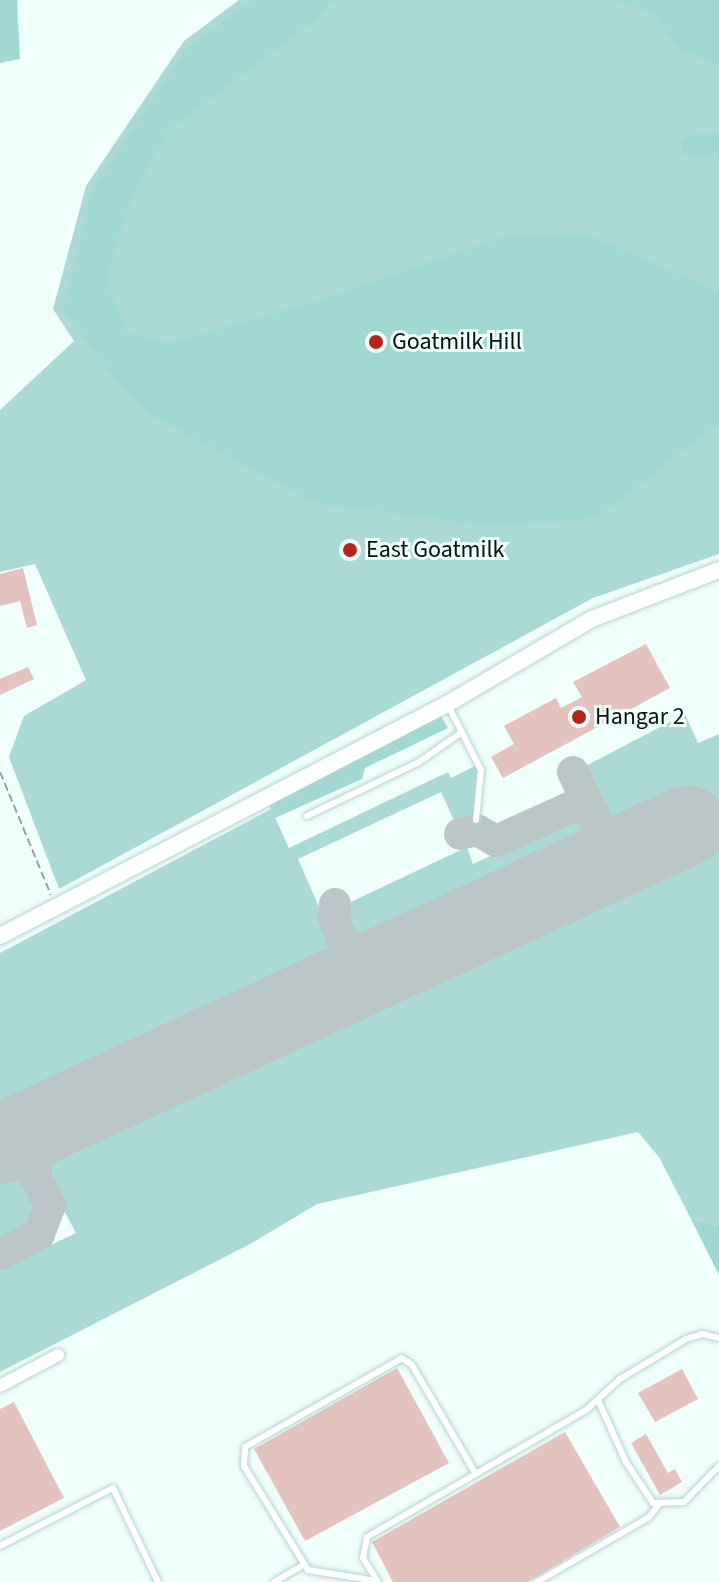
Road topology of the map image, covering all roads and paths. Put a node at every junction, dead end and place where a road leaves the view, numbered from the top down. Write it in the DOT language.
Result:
graph roads {
  1 [pos="719,570"];
  2 [pos="447,704"];
  3 [pos="462,732"];
  4 [pos="0,772"];
  5 [pos="307,816"];
  6 [pos="476,820"];
  7 [pos="56,907"];
  8 [pos="0,936"];
  9 [pos="719,1338"];
  10 [pos="58,1355"];
  11 [pos="0,1386"];
  12 [pos="598,1400"];
  13 [pos="719,1466"];
  14 [pos="476,1474"];
  15 [pos="717,1474"];
  16 [pos="658,1506"];
  17 [pos="0,1546"];
  18 [pos="303,1565"];
  19 [pos="158,1582"];
  20 [pos="274,1582"];
  21 [pos="377,1582"];
  22 [pos="537,1582"];
  1 -- 2 [label="street"];
  2 -- 3 [label="lane"];
  2 -- 7 [label="street"];
  3 -- 5 [label="lane"];
  3 -- 6 [label="lane"];
  4 -- 7 [label="path"];
  7 -- 8 [label="street"];
  9 -- 12 [label="lane"];
  10 -- 11 [label="street"];
  12 -- 14 [label="lane"];
  12 -- 16 [label="lane"];
  13 -- 15 [label="lane"];
  14 -- 18 [label="lane"];
  14 -- 21 [label="lane"];
  15 -- 16 [label="lane"];
  16 -- 22 [label="lane"];
  17 -- 19 [label="lane"];
  18 -- 20 [label="lane"];
  18 -- 21 [label="lane"];
}
